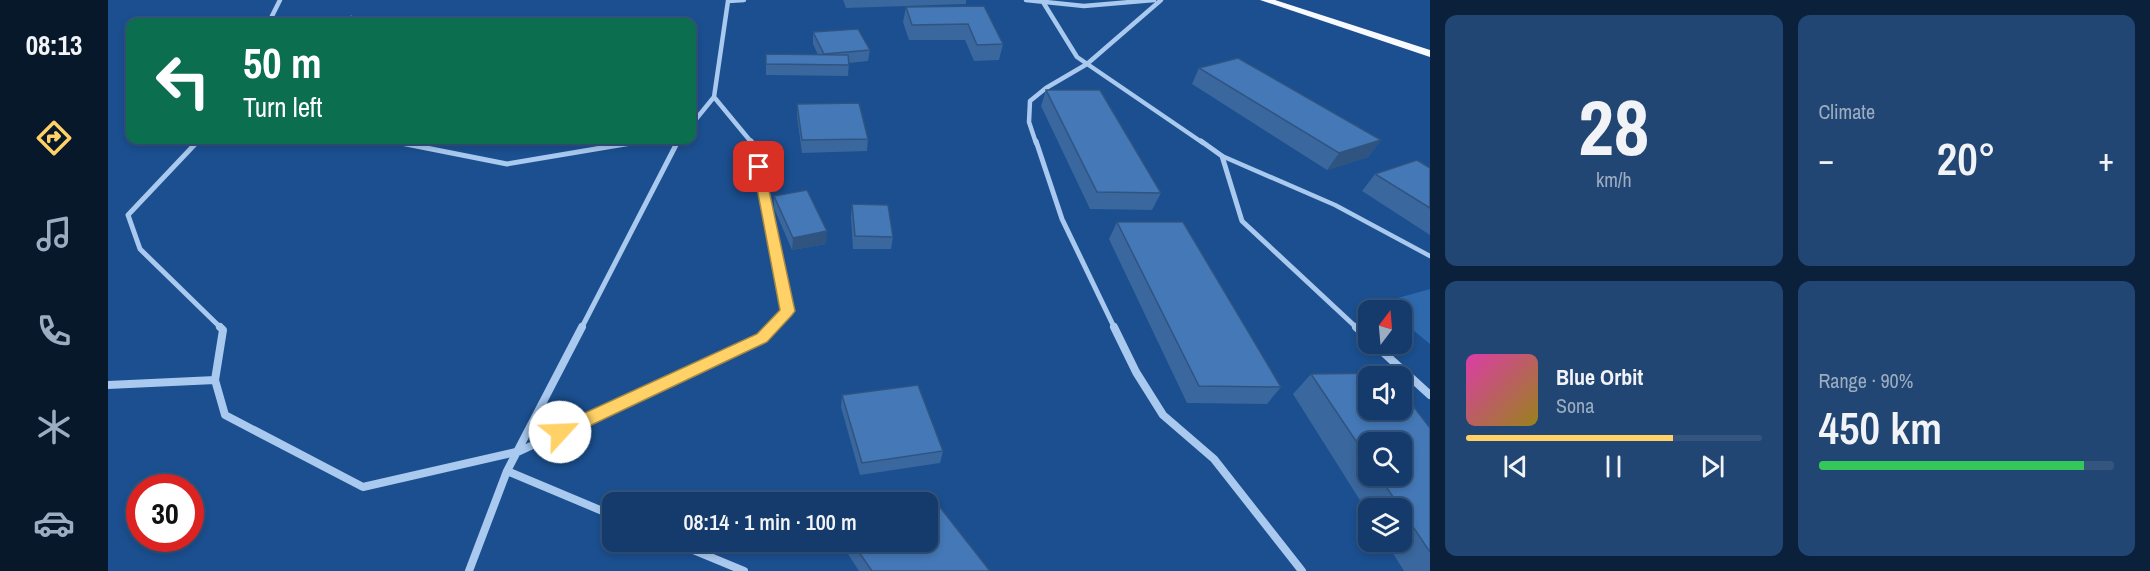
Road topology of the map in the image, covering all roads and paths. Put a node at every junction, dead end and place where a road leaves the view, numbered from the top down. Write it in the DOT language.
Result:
graph roads {
  1 [pos="280,0"];
  2 [pos="744,0"];
  3 [pos="1026,0"];
  4 [pos="1154,0"];
  5 [pos="1161,0"];
  6 [pos="1265,0"];
  7 [pos="1043,2"];
  8 [pos="271,18"];
  9 [pos="1430,54"];
  10 [pos="1087,64"];
  11 [pos="714,98"];
  12 [pos="696,119"];
  13 [pos="195,144"];
  14 [pos="399,144"];
  15 [pos="627,144"];
  16 [pos="678,144"];
  17 [pos="1222,156"];
  18 [pos="1430,255"];
  19 [pos="1358,329"];
  20 [pos="1385,354"];
  21 [pos="215,380"];
  22 [pos="108,385"];
  23 [pos="1430,395"];
  24 [pos="520,451"];
  25 [pos="507,471"];
  26 [pos="602,511"];
  27 [pos="698,552"];
  28 [pos="469,571"];
  29 [pos="744,571"];
  30 [pos="1302,571"];
  1 -- 8 [label="street"];
  2 -- 11 [label="street"];
  3 -- 7 [label="street"];
  4 -- 7 [label="street"];
  5 -- 10 [label="street"];
  6 -- 9 [label="highway"];
  7 -- 10 [label="street"];
  10 -- 17 [label="street"];
  10 -- 30 [label="street"];
  11 -- 12 [label="street"];
  11 -- 24 [label="street"];
  13 -- 21 [label="street"];
  14 -- 15 [label="street"];
  16 -- 24 [label="street"];
  17 -- 18 [label="lane"];
  17 -- 19 [label="street"];
  20 -- 23 [label="street"];
  21 -- 22 [label="street"];
  21 -- 24 [label="street"];
  24 -- 25 [label="street"];
  25 -- 26 [label="street"];
  25 -- 28 [label="street"];
  27 -- 29 [label="street"];
}
